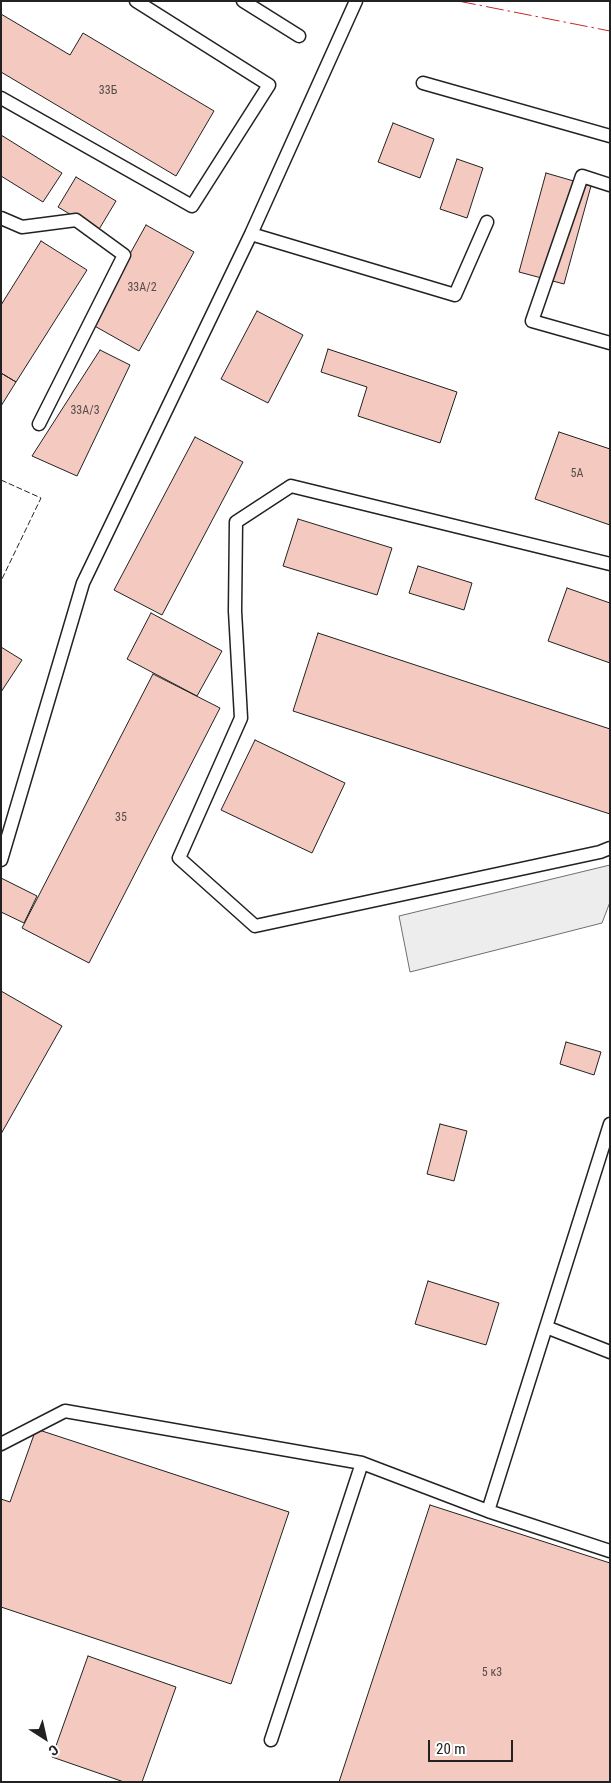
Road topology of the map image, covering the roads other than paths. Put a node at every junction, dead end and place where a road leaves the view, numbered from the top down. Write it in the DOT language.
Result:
graph roads {
  1 [pos="136,1"];
  2 [pos="243,1"];
  3 [pos="356,1"];
  4 [pos="299,36"];
  5 [pos="423,83"];
  6 [pos="1,98"];
  7 [pos="610,136"];
  8 [pos="610,185"];
  9 [pos="1,218"];
  10 [pos="488,222"];
  11 [pos="251,234"];
  12 [pos="610,344"];
  13 [pos="39,424"];
  14 [pos="610,564"];
  15 [pos="610,848"];
  16 [pos="1,860"];
  17 [pos="610,1124"];
  18 [pos="546,1327"];
  19 [pos="610,1352"];
  20 [pos="1,1444"];
  21 [pos="362,1463"];
  22 [pos="488,1511"];
  23 [pos="610,1551"];
  24 [pos="271,1740"];
  1 -- 6 [label="lane"];
  2 -- 4 [label="lane"];
  3 -- 11 [label="lane"];
  5 -- 7 [label="lane"];
  8 -- 12 [label="lane"];
  9 -- 13 [label="lane"];
  10 -- 11 [label="lane"];
  11 -- 16 [label="lane"];
  14 -- 15 [label="lane"];
  17 -- 18 [label="lane"];
  18 -- 19 [label="lane"];
  18 -- 22 [label="lane"];
  20 -- 21 [label="lane"];
  21 -- 22 [label="lane"];
  21 -- 24 [label="lane"];
  22 -- 23 [label="lane"];
}
